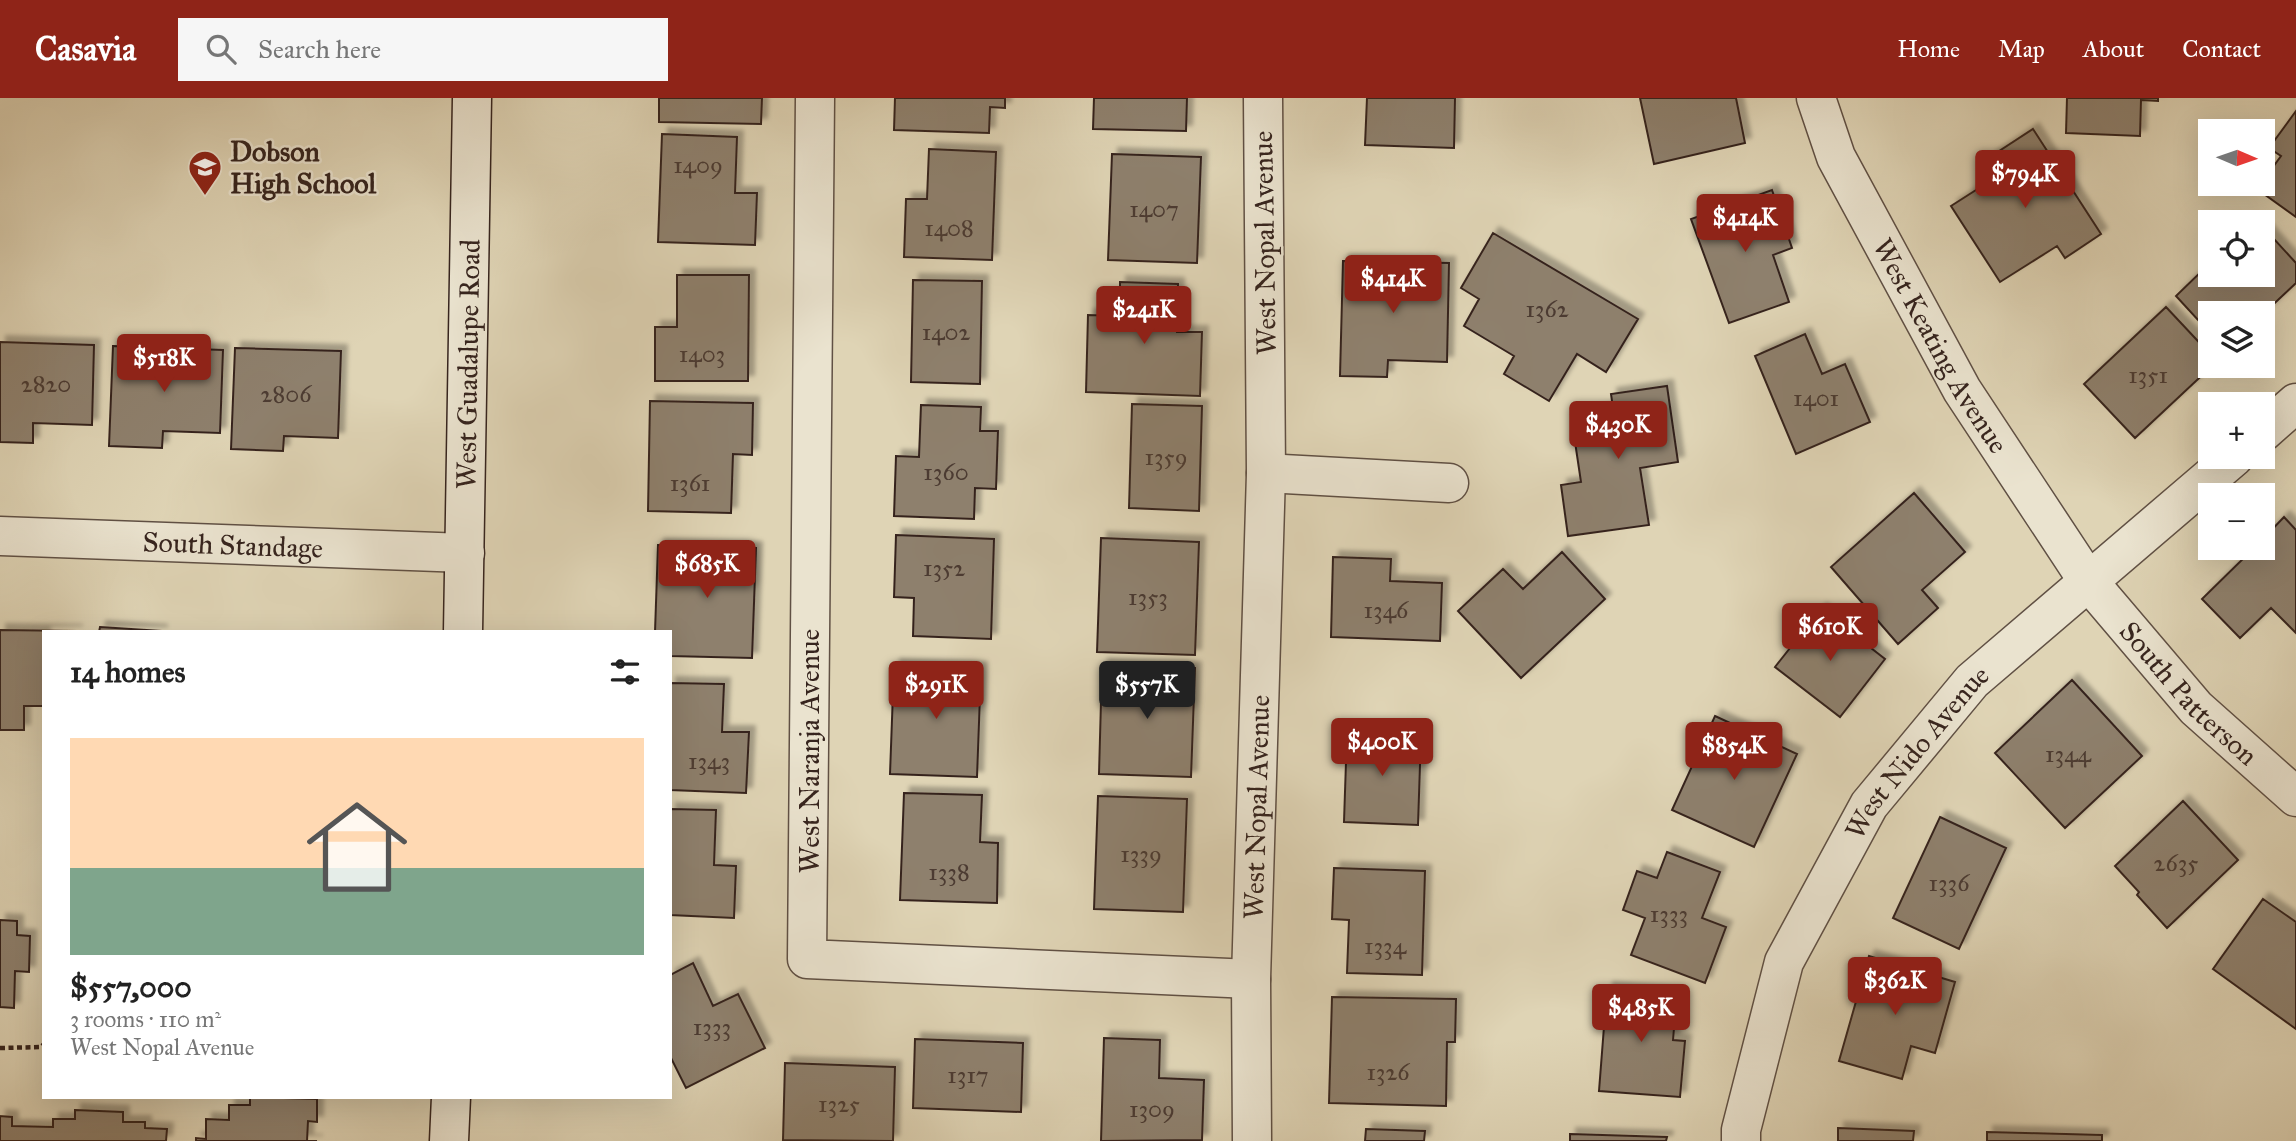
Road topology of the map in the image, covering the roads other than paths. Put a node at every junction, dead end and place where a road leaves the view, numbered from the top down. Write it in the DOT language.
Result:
graph roads {
  1 [pos="472,98"];
  2 [pos="815,98"];
  3 [pos="1263,98"];
  4 [pos="1816,98"];
  5 [pos="2296,403"];
  6 [pos="2275,421"];
  7 [pos="2220,469"];
  8 [pos="1266,473"];
  9 [pos="1448,483"];
  10 [pos="0,536"];
  11 [pos="465,553"];
  12 [pos="2088,582"];
  13 [pos="463,630"];
  14 [pos="2296,797"];
  15 [pos="1251,979"];
  16 [pos="451,1099"];
  17 [pos="449,1141"];
  18 [pos="1252,1141"];
  19 [pos="1741,1141"];
  1 -- 11 [label="street, West Guadalupe Road"];
  2 -- 15 [label="street, West Naranja Avenue"];
  3 -- 8 [label="street, West Nopal Avenue"];
  4 -- 12 [label="street, West Keating Avenue"];
  5 -- 6 [label="street"];
  7 -- 12 [label="street, West Nido Avenue"];
  8 -- 9 [label="street"];
  8 -- 15 [label="street, West Nopal Avenue"];
  10 -- 11 [label="street, South Standage"];
  11 -- 13 [label="street, West Guadalupe Road"];
  12 -- 14 [label="street, South Patterson"];
  12 -- 19 [label="street, West Nido Avenue"];
  15 -- 18 [label="street, West Nopal Avenue"];
  16 -- 17 [label="street"];
}
